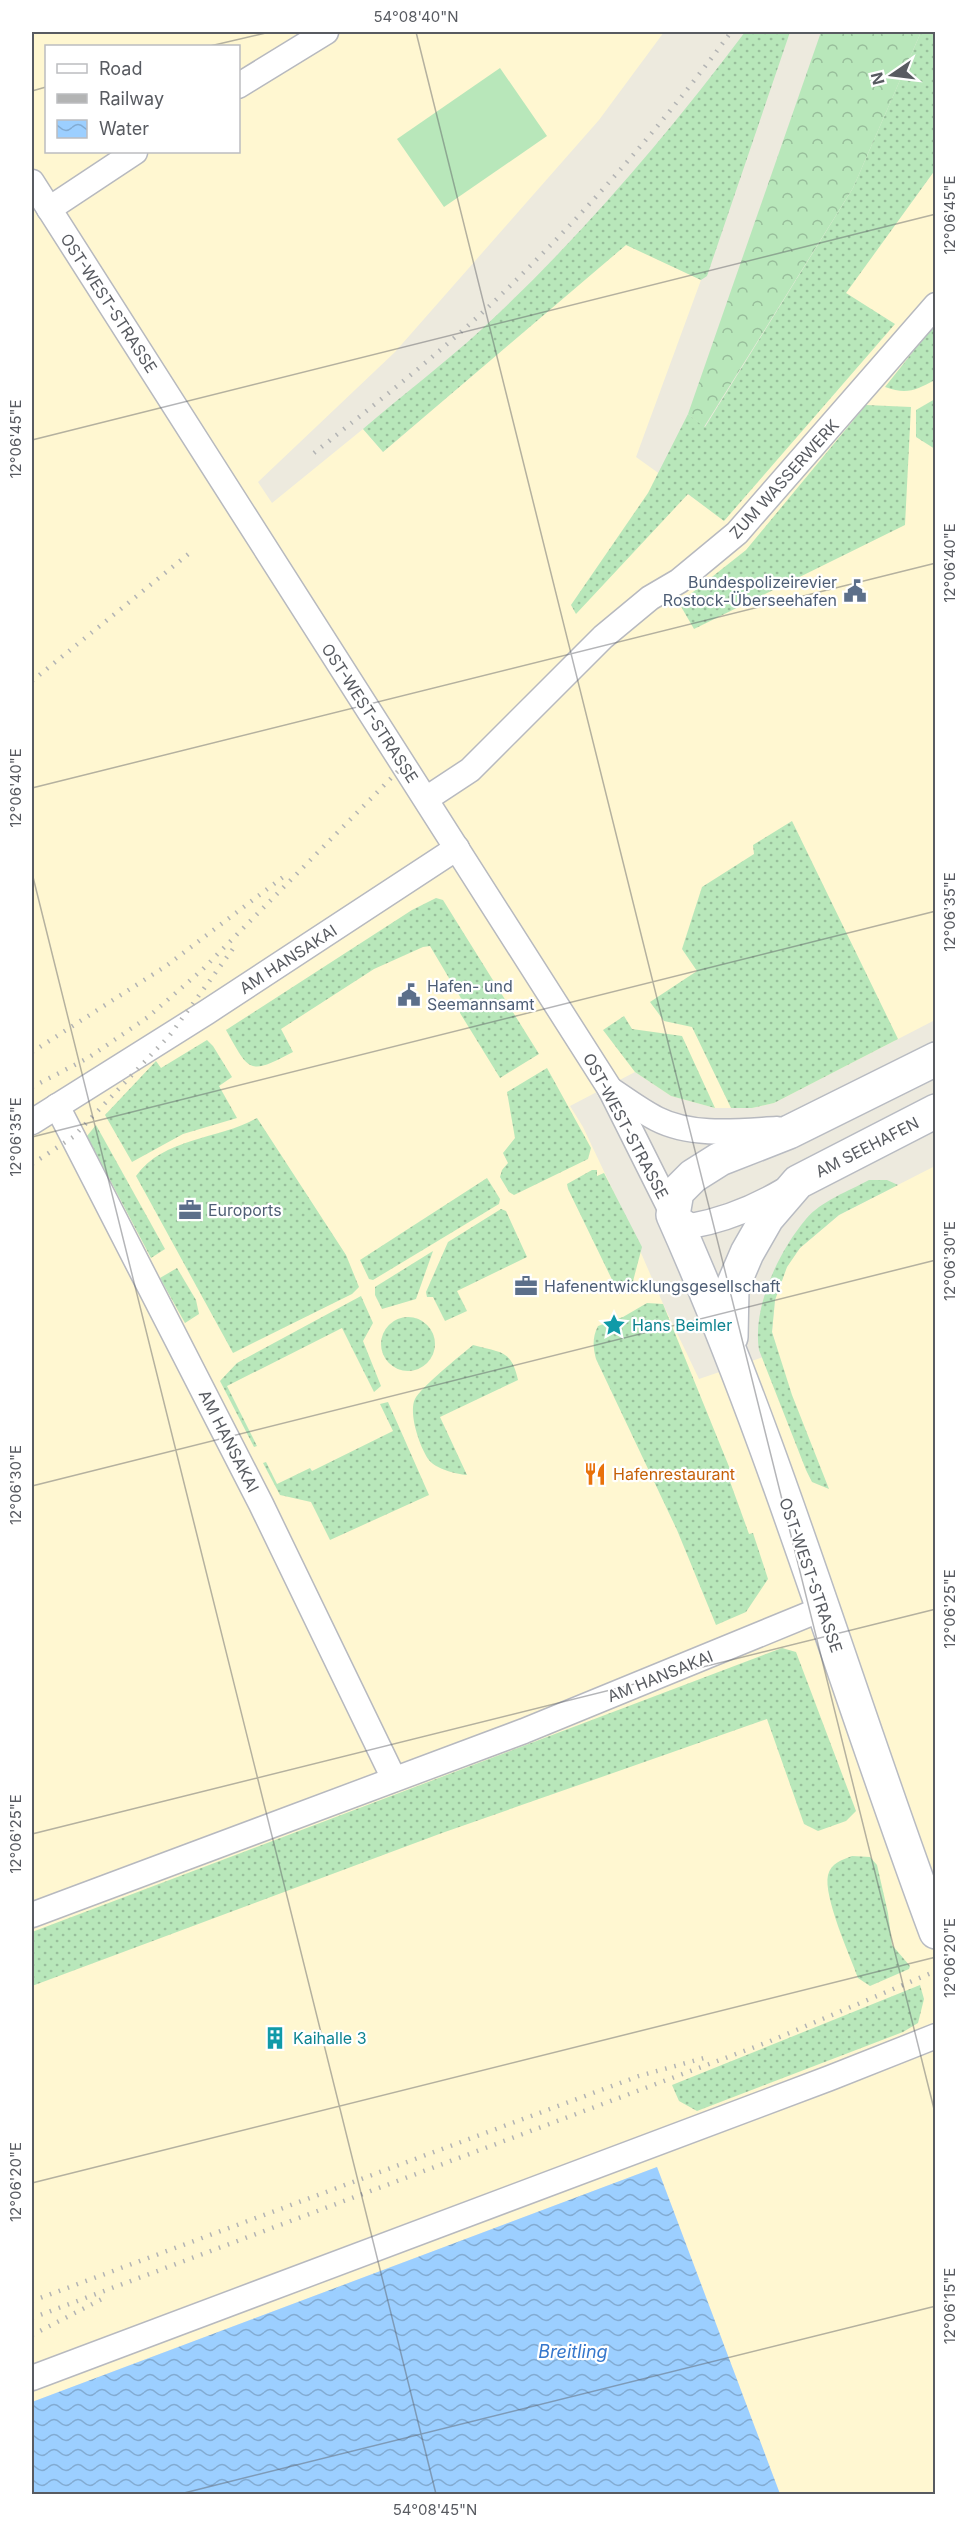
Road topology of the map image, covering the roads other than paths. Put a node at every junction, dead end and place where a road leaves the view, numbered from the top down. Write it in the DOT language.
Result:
graph roads {
  1 [pos="326,32"];
  2 [pos="240,85"];
  3 [pos="133,153"];
  4 [pos="32,182"];
  5 [pos="49,209"];
  6 [pos="936,305"];
  7 [pos="426,800"];
  8 [pos="457,848"];
  9 [pos="936,1059"];
  10 [pos="610,1089"];
  11 [pos="57,1106"];
  12 [pos="936,1111"];
  13 [pos="32,1122"];
  14 [pos="798,1127"];
  15 [pos="798,1182"];
  16 [pos="673,1215"];
  17 [pos="731,1351"];
  18 [pos="824,1608"];
  19 [pos="394,1779"];
  20 [pos="32,1915"];
  21 [pos="936,1932"];
  22 [pos="936,2036"];
  23 [pos="32,2378"];
  1 -- 2 [label="street"];
  3 -- 5 [label="street"];
  4 -- 5 [label="street, OST-WEST-STRASSE"];
  5 -- 7 [label="street, OST-WEST-STRASSE"];
  6 -- 7 [label="street, ZUM WASSERWERK"];
  7 -- 8 [label="street, OST-WEST-STRASSE"];
  8 -- 10 [label="street, OST-WEST-STRASSE"];
  8 -- 11 [label="street, AM HANSAKAI"];
  9 -- 14 [label="street"];
  10 -- 14 [label="street"];
  10 -- 16 [label="street, OST-WEST-STRASSE"];
  11 -- 13 [label="street, AM HANSAKAI"];
  11 -- 19 [label="street, AM HANSAKAI"];
  12 -- 15 [label="street, AM SEEHAFEN"];
  14 -- 16 [label="street"];
  15 -- 16 [label="street, AM SEEHAFEN"];
  15 -- 17 [label="street, AM SEEHAFEN"];
  16 -- 17 [label="street, OST-WEST-STRASSE"];
  17 -- 18 [label="street, OST-WEST-STRASSE"];
  18 -- 19 [label="street, AM HANSAKAI"];
  18 -- 21 [label="street, OST-WEST-STRASSE"];
  19 -- 20 [label="street, AM HANSAKAI"];
  22 -- 23 [label="street"];
}
